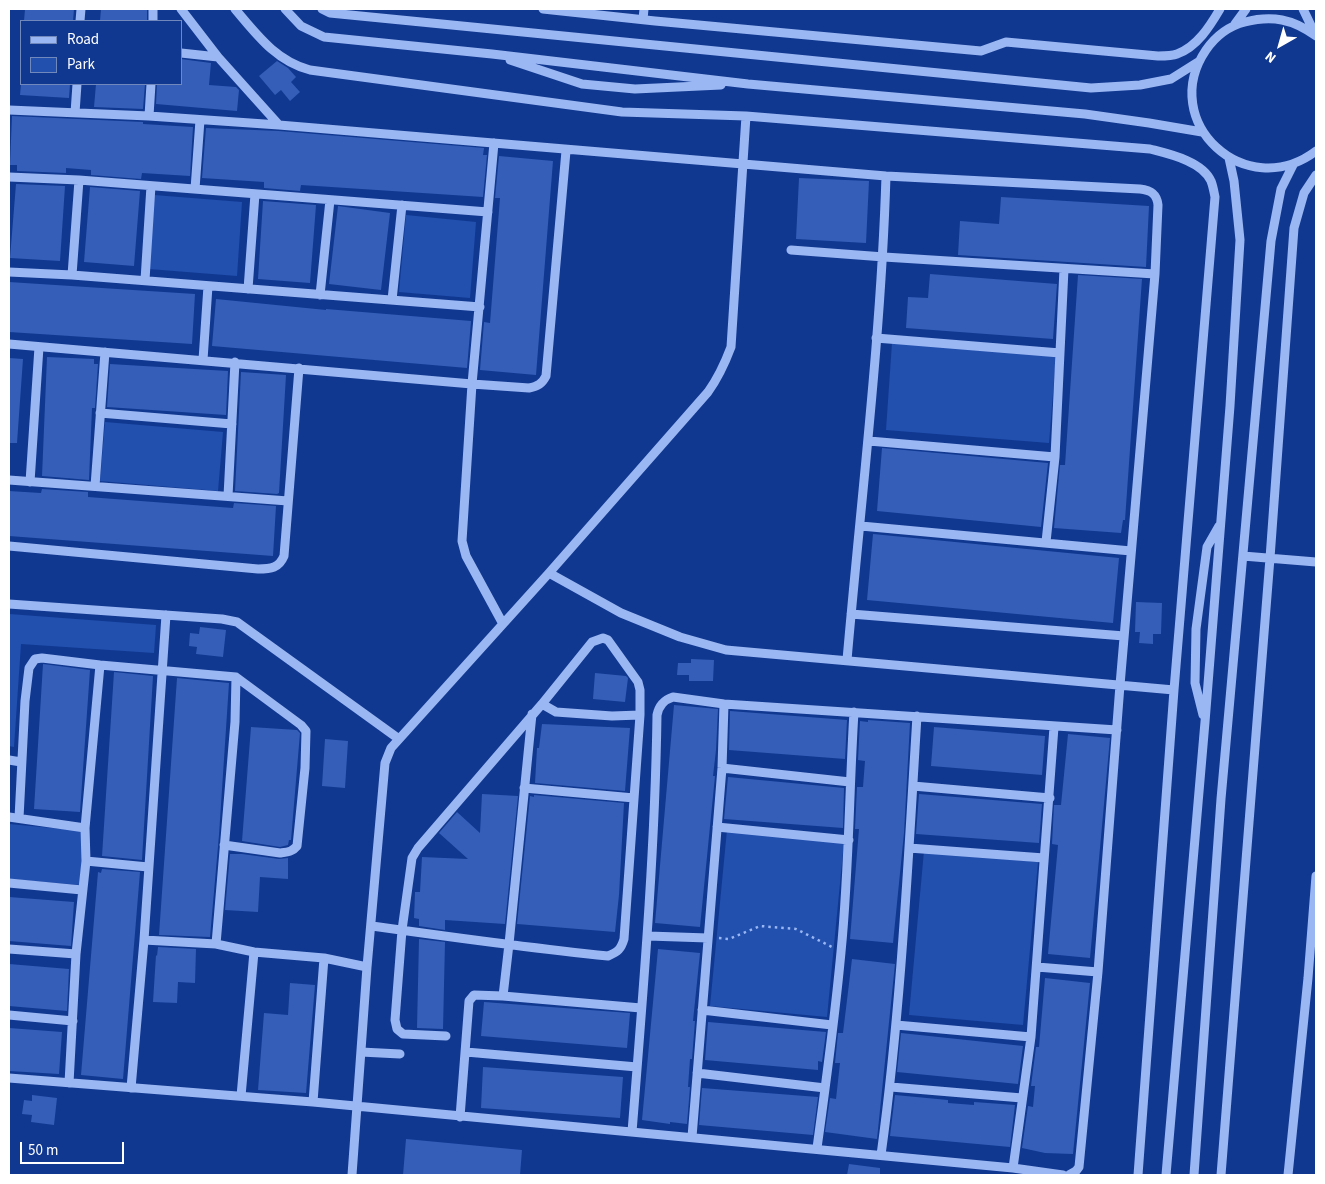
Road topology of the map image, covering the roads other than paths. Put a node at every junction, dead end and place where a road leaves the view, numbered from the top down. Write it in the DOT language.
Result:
graph roads {
  1 [pos="181,9"];
  2 [pos="235,9"];
  3 [pos="285,9"];
  4 [pos="322,9"];
  5 [pos="543,9"];
  6 [pos="644,9"];
  7 [pos="1220,9"];
  8 [pos="1246,9"];
  9 [pos="1303,9"];
  10 [pos="643,19"];
  11 [pos="1235,24"];
  12 [pos="1316,35"];
  13 [pos="182,53"];
  14 [pos="492,54"];
  15 [pos="218,57"];
  16 [pos="1198,62"];
  17 [pos="748,84"];
  18 [pos="76,85"];
  19 [pos="151,85"];
  20 [pos="9,110"];
  21 [pos="75,113"];
  22 [pos="149,116"];
  23 [pos="746,116"];
  24 [pos="200,120"];
  25 [pos="279,126"];
  26 [pos="1202,132"];
  27 [pos="494,143"];
  28 [pos="566,150"];
  29 [pos="1316,151"];
  30 [pos="1229,158"];
  31 [pos="743,165"];
  32 [pos="1293,165"];
  33 [pos="1316,175"];
  34 [pos="886,176"];
  35 [pos="9,177"];
  36 [pos="78,180"];
  37 [pos="151,186"];
  38 [pos="195,189"];
  39 [pos="255,194"];
  40 [pos="330,200"];
  41 [pos="402,205"];
  42 [pos="488,212"];
  43 [pos="791,250"];
  44 [pos="884,257"];
  45 [pos="1064,269"];
  46 [pos="9,272"];
  47 [pos="1155,274"];
  48 [pos="72,275"];
  49 [pos="145,280"];
  50 [pos="208,286"];
  51 [pos="248,289"];
  52 [pos="320,295"];
  53 [pos="392,300"];
  54 [pos="480,307"];
  55 [pos="876,338"];
  56 [pos="9,344"];
  57 [pos="39,347"];
  58 [pos="105,352"];
  59 [pos="1060,352"];
  60 [pos="203,360"];
  61 [pos="236,362"];
  62 [pos="299,368"];
  63 [pos="472,384"];
  64 [pos="100,413"];
  65 [pos="232,424"];
  66 [pos="869,441"];
  67 [pos="1055,457"];
  68 [pos="9,480"];
  69 [pos="30,482"];
  70 [pos="95,486"];
  71 [pos="228,496"];
  72 [pos="288,500"];
  73 [pos="1221,522"];
  74 [pos="860,526"];
  75 [pos="1046,542"];
  76 [pos="9,546"];
  77 [pos="1132,550"];
  78 [pos="1243,556"];
  79 [pos="1270,558"];
  80 [pos="1316,562"];
  81 [pos="549,573"];
  82 [pos="9,604"];
  83 [pos="851,614"];
  84 [pos="166,615"];
  85 [pos="503,624"];
  86 [pos="1124,636"];
  87 [pos="847,660"];
  88 [pos="100,665"];
  89 [pos="162,670"];
  90 [pos="236,677"];
  91 [pos="1120,686"];
  92 [pos="1174,690"];
  93 [pos="542,704"];
  94 [pos="724,704"];
  95 [pos="854,712"];
  96 [pos="532,714"];
  97 [pos="640,715"];
  98 [pos="917,716"];
  99 [pos="1205,722"];
  100 [pos="1054,727"];
  101 [pos="1117,730"];
  102 [pos="399,739"];
  103 [pos="9,760"];
  104 [pos="21,762"];
  105 [pos="722,768"];
  106 [pos="850,782"];
  107 [pos="913,786"];
  108 [pos="524,788"];
  109 [pos="634,798"];
  110 [pos="1050,798"];
  111 [pos="9,817"];
  112 [pos="18,818"];
  113 [pos="717,827"];
  114 [pos="85,828"];
  115 [pos="849,840"];
  116 [pos="224,845"];
  117 [pos="909,848"];
  118 [pos="1044,858"];
  119 [pos="86,861"];
  120 [pos="148,868"];
  121 [pos="1316,876"];
  122 [pos="9,883"];
  123 [pos="82,890"];
  124 [pos="1315,898"];
  125 [pos="372,926"];
  126 [pos="402,930"];
  127 [pos="648,936"];
  128 [pos="708,938"];
  129 [pos="144,940"];
  130 [pos="216,944"];
  131 [pos="509,944"];
  132 [pos="9,949"];
  133 [pos="254,952"];
  134 [pos="76,954"];
  135 [pos="324,958"];
  136 [pos="367,967"];
  137 [pos="1037,967"];
  138 [pos="1098,972"];
  139 [pos="1312,978"];
  140 [pos="503,996"];
  141 [pos="641,1008"];
  142 [pos="702,1010"];
  143 [pos="9,1015"];
  144 [pos="73,1021"];
  145 [pos="832,1025"];
  146 [pos="896,1025"];
  147 [pos="446,1036"];
  148 [pos="1031,1037"];
  149 [pos="361,1052"];
  150 [pos="466,1052"];
  151 [pos="400,1054"];
  152 [pos="637,1067"];
  153 [pos="697,1073"];
  154 [pos="9,1078"];
  155 [pos="69,1083"];
  156 [pos="890,1087"];
  157 [pos="131,1088"];
  158 [pos="826,1088"];
  159 [pos="241,1096"];
  160 [pos="1022,1098"];
  161 [pos="313,1102"];
  162 [pos="357,1106"];
  163 [pos="460,1116"];
  164 [pos="632,1132"];
  165 [pos="692,1136"];
  166 [pos="817,1148"];
  167 [pos="881,1155"];
  168 [pos="1014,1168"];
  169 [pos="352,1175"];
  170 [pos="1063,1175"];
  171 [pos="1069,1175"];
  172 [pos="1138,1175"];
  173 [pos="1166,1175"];
  174 [pos="1194,1175"];
  175 [pos="1221,1175"];
  176 [pos="1288,1175"];
  1 -- 15 [label="street"];
  2 -- 23 [label="street"];
  3 -- 14 [label="street"];
  4 -- 16 [label="street"];
  5 -- 10 [label="street"];
  6 -- 10 [label="street"];
  7 -- 10 [label="street"];
  8 -- 11 [label="street"];
  9 -- 12 [label="street"];
  11 -- 12 [label="street"];
  11 -- 16 [label="street"];
  13 -- 15 [label="street"];
  14 -- 17 [label="street"];
  14 -- 17 [label="street"];
  15 -- 25 [label="street"];
  16 -- 26 [label="street"];
  17 -- 26 [label="street"];
  18 -- 21 [label="street"];
  19 -- 22 [label="street"];
  20 -- 21 [label="street"];
  21 -- 22 [label="street"];
  22 -- 24 [label="street"];
  23 -- 31 [label="street"];
  23 -- 92 [label="street"];
  24 -- 25 [label="street"];
  24 -- 38 [label="street"];
  25 -- 27 [label="street"];
  26 -- 30 [label="street"];
  27 -- 28 [label="street"];
  27 -- 42 [label="street"];
  28 -- 31 [label="street"];
  28 -- 63 [label="street"];
  29 -- 32 [label="street"];
  30 -- 32 [label="street"];
  30 -- 73 [label="street"];
  31 -- 34 [label="street"];
  31 -- 81 [label="street"];
  32 -- 78 [label="street"];
  33 -- 79 [label="street"];
  34 -- 44 [label="street"];
  34 -- 47 [label="street"];
  35 -- 36 [label="street"];
  36 -- 37 [label="street"];
  36 -- 48 [label="street"];
  37 -- 38 [label="street"];
  37 -- 49 [label="street"];
  38 -- 39 [label="street"];
  39 -- 40 [label="street"];
  39 -- 51 [label="street"];
  40 -- 41 [label="street"];
  40 -- 52 [label="street"];
  41 -- 42 [label="street"];
  41 -- 53 [label="street"];
  42 -- 54 [label="street"];
  43 -- 44 [label="street"];
  44 -- 45 [label="street"];
  44 -- 55 [label="street"];
  45 -- 47 [label="street"];
  45 -- 59 [label="street"];
  46 -- 48 [label="street"];
  47 -- 77 [label="street"];
  48 -- 49 [label="street"];
  49 -- 50 [label="street"];
  50 -- 51 [label="street"];
  50 -- 60 [label="street"];
  51 -- 52 [label="street"];
  52 -- 53 [label="street"];
  53 -- 54 [label="street"];
  54 -- 63 [label="street"];
  55 -- 59 [label="street"];
  55 -- 66 [label="street"];
  56 -- 57 [label="street"];
  57 -- 58 [label="street"];
  57 -- 69 [label="street"];
  58 -- 60 [label="street"];
  58 -- 64 [label="street"];
  59 -- 67 [label="street"];
  60 -- 61 [label="street"];
  61 -- 62 [label="street"];
  61 -- 65 [label="street"];
  62 -- 63 [label="street"];
  62 -- 72 [label="street"];
  63 -- 85 [label="street"];
  64 -- 65 [label="street"];
  64 -- 70 [label="street"];
  65 -- 71 [label="street"];
  66 -- 67 [label="street"];
  66 -- 74 [label="street"];
  67 -- 75 [label="street"];
  68 -- 69 [label="street"];
  69 -- 70 [label="street"];
  70 -- 71 [label="street"];
  71 -- 72 [label="street"];
  72 -- 76 [label="street"];
  73 -- 99 [label="street"];
  73 -- 99 [label="street"];
  74 -- 75 [label="street"];
  74 -- 83 [label="street"];
  75 -- 77 [label="street"];
  77 -- 86 [label="street"];
  78 -- 79 [label="street"];
  78 -- 174 [label="street"];
  79 -- 80 [label="street"];
  79 -- 175 [label="street"];
  81 -- 85 [label="street"];
  81 -- 87 [label="street"];
  82 -- 84 [label="street"];
  83 -- 86 [label="street"];
  83 -- 87 [label="street"];
  84 -- 89 [label="street"];
  84 -- 102 [label="street"];
  85 -- 102 [label="street"];
  86 -- 91 [label="street"];
  87 -- 91 [label="street"];
  88 -- 89 [label="street"];
  88 -- 104 [label="street"];
  88 -- 114 [label="street"];
  89 -- 90 [label="street"];
  89 -- 120 [label="street"];
  90 -- 116 [label="street"];
  90 -- 116 [label="street"];
  91 -- 92 [label="street"];
  91 -- 101 [label="street"];
  92 -- 172 [label="street"];
  93 -- 96 [label="street"];
  93 -- 97 [label="street"];
  93 -- 97 [label="street"];
  94 -- 95 [label="street"];
  94 -- 105 [label="street"];
  94 -- 127 [label="street"];
  95 -- 98 [label="street"];
  95 -- 106 [label="street"];
  96 -- 108 [label="street"];
  96 -- 126 [label="street"];
  97 -- 109 [label="street"];
  98 -- 100 [label="street"];
  98 -- 107 [label="street"];
  99 -- 173 [label="street"];
  100 -- 101 [label="street"];
  100 -- 110 [label="street"];
  101 -- 138 [label="street"];
  102 -- 125 [label="street"];
  103 -- 104 [label="street"];
  104 -- 112 [label="street"];
  105 -- 106 [label="street"];
  105 -- 113 [label="street"];
  106 -- 115 [label="street"];
  107 -- 110 [label="street"];
  107 -- 117 [label="street"];
  108 -- 109 [label="street"];
  108 -- 131 [label="street"];
  109 -- 131 [label="street"];
  110 -- 118 [label="street"];
  111 -- 112 [label="street"];
  112 -- 114 [label="street"];
  113 -- 115 [label="street"];
  113 -- 128 [label="street"];
  114 -- 119 [label="street"];
  115 -- 145 [label="street"];
  116 -- 130 [label="street"];
  117 -- 118 [label="street"];
  117 -- 146 [label="street"];
  118 -- 137 [label="street"];
  119 -- 120 [label="street"];
  119 -- 123 [label="street"];
  120 -- 129 [label="street"];
  121 -- 124 [label="street"];
  122 -- 123 [label="street"];
  123 -- 134 [label="street"];
  124 -- 139 [label="street"];
  125 -- 126 [label="street"];
  125 -- 136 [label="street"];
  126 -- 131 [label="street"];
  126 -- 147 [label="street"];
  127 -- 128 [label="street"];
  127 -- 141 [label="street"];
  128 -- 142 [label="street"];
  129 -- 130 [label="street"];
  129 -- 157 [label="street"];
  130 -- 133 [label="street"];
  131 -- 140 [label="street"];
  132 -- 134 [label="street"];
  133 -- 135 [label="street"];
  133 -- 159 [label="street"];
  134 -- 144 [label="street"];
  135 -- 136 [label="street"];
  135 -- 161 [label="street"];
  136 -- 149 [label="street"];
  137 -- 138 [label="street"];
  137 -- 148 [label="street"];
  138 -- 171 [label="street"];
  139 -- 176 [label="street"];
  140 -- 141 [label="street"];
  140 -- 150 [label="street"];
  141 -- 152 [label="street"];
  142 -- 145 [label="street"];
  142 -- 153 [label="street"];
  143 -- 144 [label="street"];
  144 -- 155 [label="street"];
  145 -- 158 [label="street"];
  146 -- 148 [label="street"];
  146 -- 156 [label="street"];
  148 -- 160 [label="street"];
  149 -- 151 [label="street"];
  149 -- 162 [label="street"];
  150 -- 152 [label="street"];
  150 -- 163 [label="street"];
  152 -- 164 [label="street"];
  153 -- 158 [label="street"];
  153 -- 165 [label="street"];
  154 -- 155 [label="street"];
  155 -- 157 [label="street"];
  156 -- 160 [label="street"];
  156 -- 167 [label="street"];
  157 -- 159 [label="street"];
  158 -- 166 [label="street"];
  159 -- 161 [label="street"];
  160 -- 168 [label="street"];
  161 -- 162 [label="street"];
  162 -- 163 [label="street"];
  162 -- 169 [label="street"];
  163 -- 164 [label="street"];
  164 -- 165 [label="street"];
  165 -- 166 [label="street"];
  166 -- 167 [label="street"];
  167 -- 168 [label="street"];
  168 -- 170 [label="street"];
}
